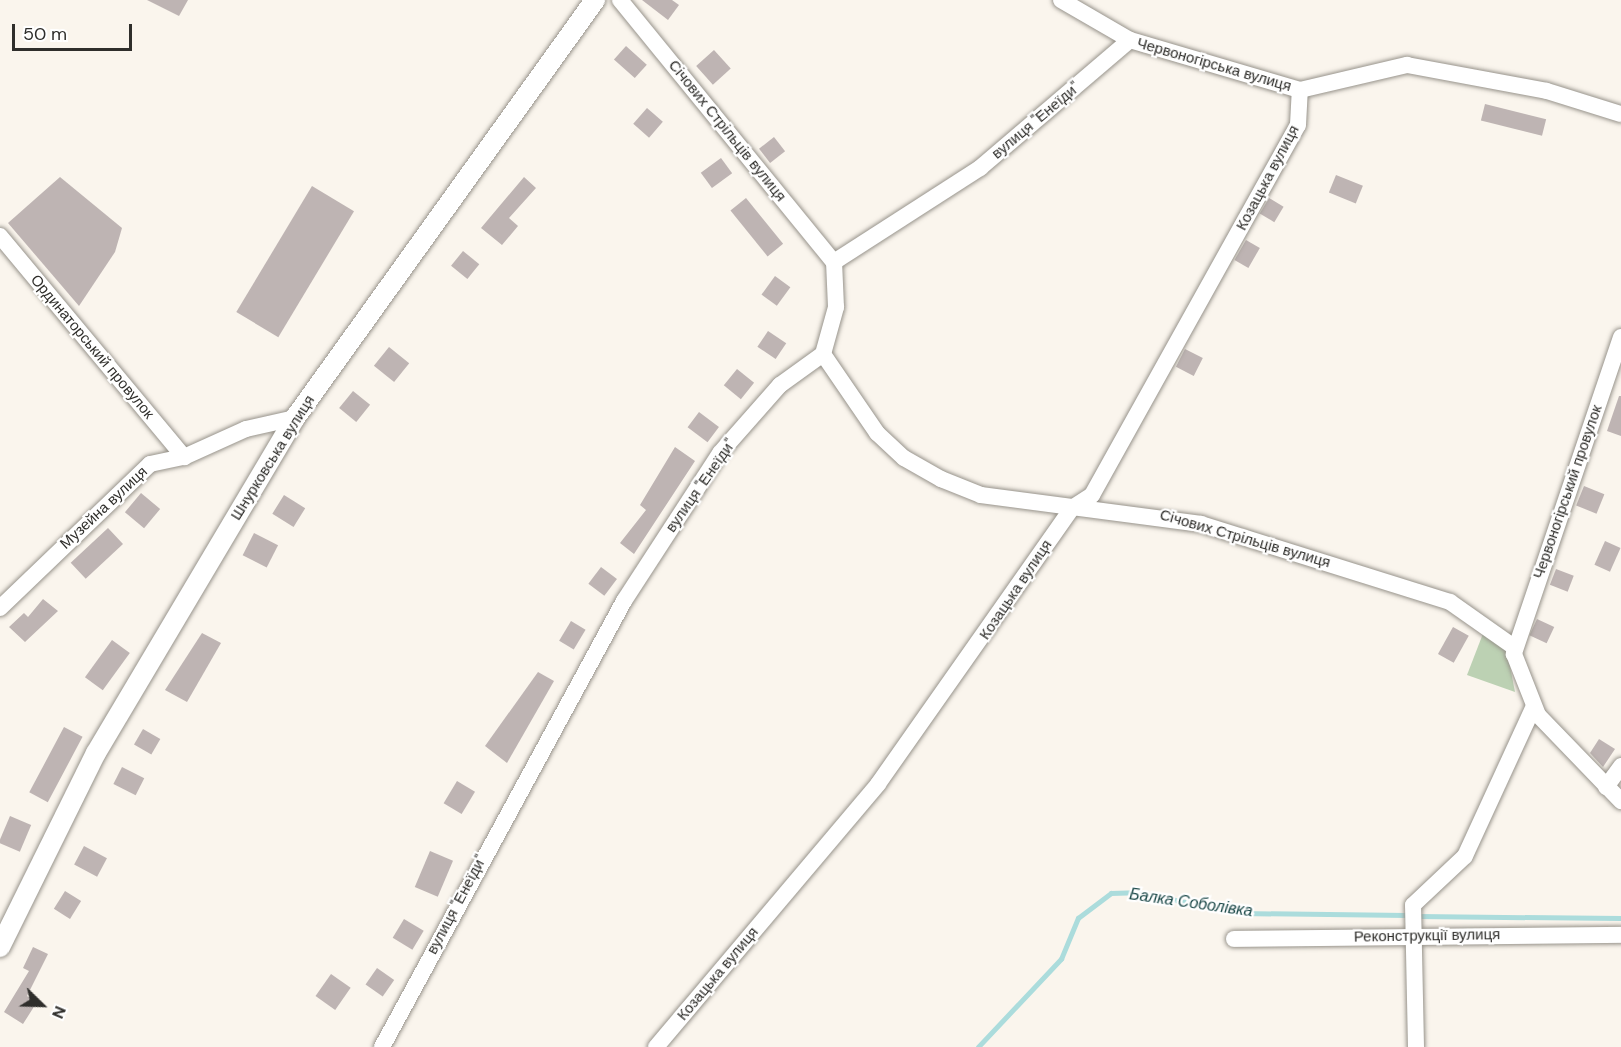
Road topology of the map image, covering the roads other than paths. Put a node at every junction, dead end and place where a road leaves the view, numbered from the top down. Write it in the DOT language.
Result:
graph roads {
  1 [pos="595,0"];
  2 [pos="620,0"];
  3 [pos="1061,0"];
  4 [pos="1130,40"];
  5 [pos="1300,90"];
  6 [pos="1621,114"];
  7 [pos="0,236"];
  8 [pos="834,262"];
  9 [pos="1621,337"];
  10 [pos="823,354"];
  11 [pos="294,418"];
  12 [pos="184,458"];
  13 [pos="1072,508"];
  14 [pos="0,608"];
  15 [pos="1514,647"];
  16 [pos="1533,708"];
  17 [pos="1621,765"];
  18 [pos="1606,788"];
  19 [pos="1621,801"];
  20 [pos="1621,935"];
  21 [pos="1416,938"];
  22 [pos="1234,939"];
  23 [pos="0,947"];
  24 [pos="382,1047"];
  25 [pos="656,1047"];
  26 [pos="1416,1047"];
  1 -- 11 [label="street, Шнурковська вулиця"];
  2 -- 8 [label="street, Січових Стрільців вулиця"];
  3 -- 4 [label="street, Червоногірська вулиця"];
  4 -- 5 [label="street, Червоногірська вулиця"];
  4 -- 8 [label="street, вулиця \"Енеїди\""];
  5 -- 6 [label="street, Червоногірська вулиця"];
  5 -- 13 [label="street, Козацька вулиця"];
  7 -- 12 [label="street, Ординаторський провулок"];
  8 -- 10 [label="street"];
  9 -- 15 [label="street, Червоногірський провулок"];
  10 -- 13 [label="street, Січових Стрільців вулиця"];
  10 -- 24 [label="street, вулиця \"Енеїди\""];
  11 -- 12 [label="street, Музейна вулиця"];
  11 -- 23 [label="street, Шнурковська вулиця"];
  12 -- 14 [label="street, Музейна вулиця"];
  13 -- 15 [label="street, Січових Стрільців вулиця"];
  13 -- 25 [label="street, Козацька вулиця"];
  15 -- 16 [label="street"];
  16 -- 18 [label="street"];
  16 -- 21 [label="street"];
  17 -- 18 [label="street"];
  18 -- 19 [label="street"];
  20 -- 21 [label="street, Реконструкції вулиця"];
  21 -- 22 [label="street, Реконструкції вулиця"];
  21 -- 26 [label="street"];
}
